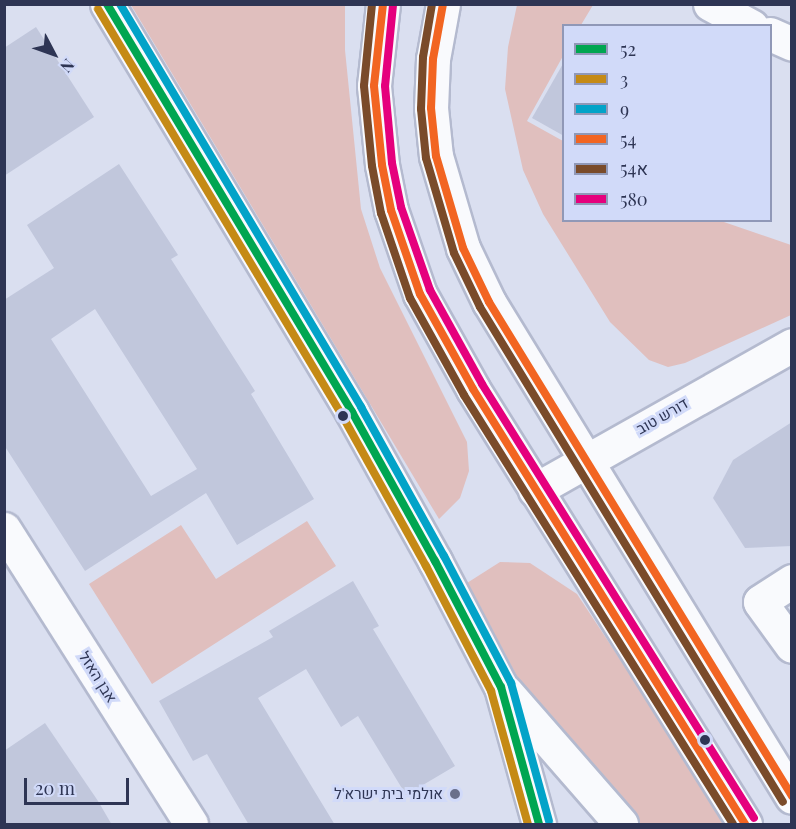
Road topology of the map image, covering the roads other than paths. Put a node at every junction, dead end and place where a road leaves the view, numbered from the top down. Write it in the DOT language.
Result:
graph roads {
  1 [pos="107,4"];
  2 [pos="383,4"];
  3 [pos="442,4"];
  4 [pos="710,4"];
  5 [pos="747,24"];
  6 [pos="772,34"];
  7 [pos="792,44"];
  8 [pos="792,345"];
  9 [pos="584,461"];
  10 [pos="535,490"];
  11 [pos="4,529"];
  12 [pos="792,581"];
  13 [pos="792,646"];
  14 [pos="501,687"];
  15 [pos="792,797"];
  16 [pos="191,825"];
  17 [pos="539,825"];
  18 [pos="621,825"];
  19 [pos="745,825"];
  1 -- 14 [label="street"];
  2 -- 10 [label="street"];
  3 -- 9 [label="street"];
  4 -- 5 [label="street"];
  6 -- 7 [label="street"];
  8 -- 9 [label="street, דורש טוב"];
  9 -- 10 [label="street, דורש טוב"];
  9 -- 15 [label="street"];
  10 -- 19 [label="street"];
  11 -- 16 [label="street, אבן האזל"];
  12 -- 13 [label="street"];
  14 -- 17 [label="street"];
  14 -- 18 [label="street"];
}
